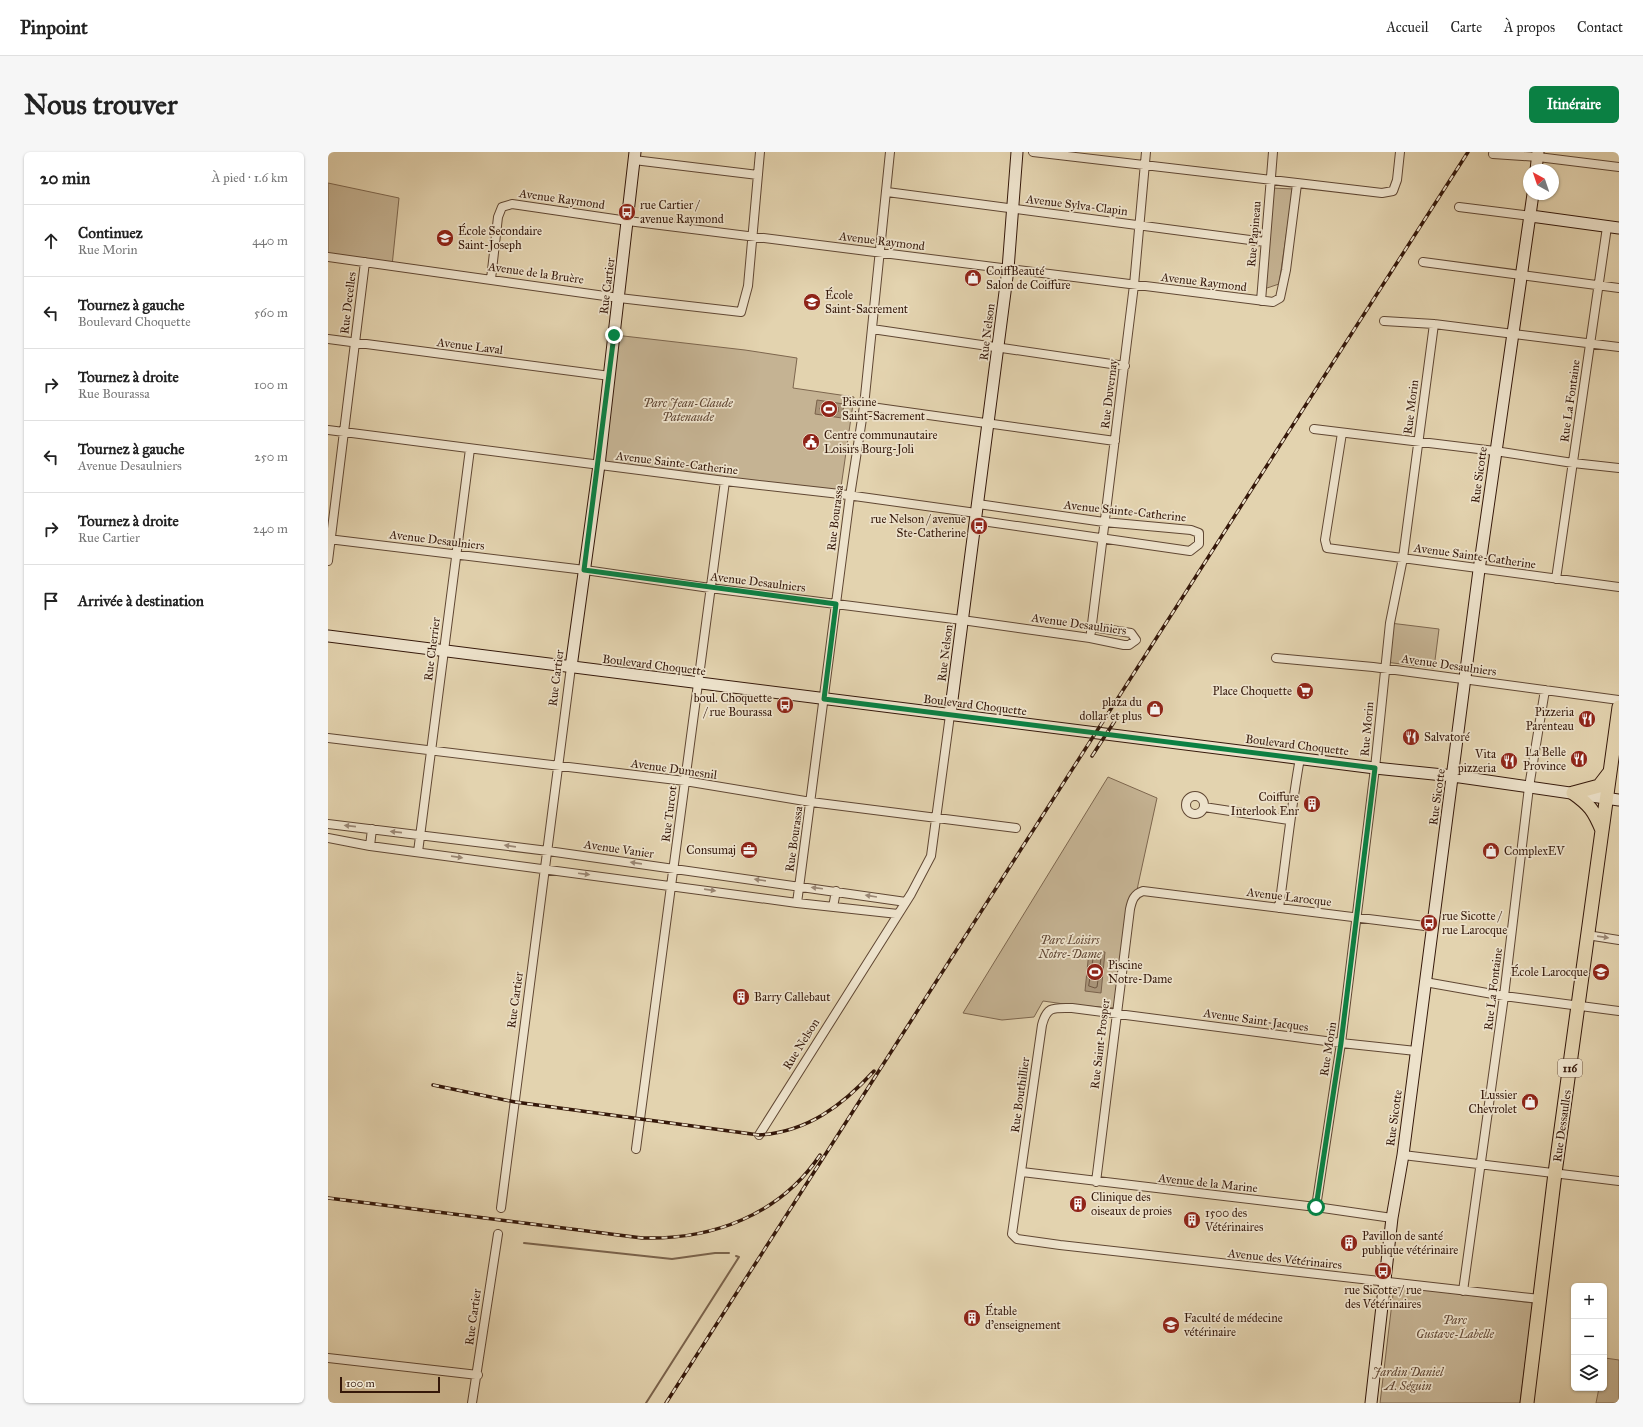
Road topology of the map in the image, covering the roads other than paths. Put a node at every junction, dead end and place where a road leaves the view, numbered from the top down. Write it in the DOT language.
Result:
graph roads {
  1 [pos="760,152"];
  2 [pos="890,152"];
  3 [pos="1017,152"];
  4 [pos="1033,152"];
  5 [pos="1146,152"];
  6 [pos="1274,152"];
  7 [pos="1400,152"];
  8 [pos="1493,154"];
  9 [pos="1538,154"];
  10 [pos="634,156"];
  11 [pos="1537,164"];
  12 [pos="1145,165"];
  13 [pos="1619,167"];
  14 [pos="758,175"];
  15 [pos="1271,180"];
  16 [pos="1297,184"];
  17 [pos="887,192"];
  18 [pos="1533,200"];
  19 [pos="1459,207"];
  20 [pos="1013,209"];
  21 [pos="1531,216"];
  22 [pos="628,221"];
  23 [pos="1139,225"];
  24 [pos="1607,227"];
  25 [pos="1619,228"];
  26 [pos="753,237"];
  27 [pos="1265,242"];
  28 [pos="880,253"];
  29 [pos="328,257"];
  30 [pos="365,262"];
  31 [pos="1422,262"];
  32 [pos="1008,269"];
  33 [pos="1522,275"];
  34 [pos="491,279"];
  35 [pos="1134,285"];
  36 [pos="1599,285"];
  37 [pos="1619,288"];
  38 [pos="619,298"];
  39 [pos="1261,301"];
  40 [pos="1384,321"];
  41 [pos="1434,324"];
  42 [pos="872,328"];
  43 [pos="1514,334"];
  44 [pos="328,339"];
  45 [pos="355,343"];
  46 [pos="1590,344"];
  47 [pos="998,346"];
  48 [pos="1619,347"];
  49 [pos="1125,366"];
  50 [pos="610,376"];
  51 [pos="864,406"];
  52 [pos="988,424"];
  53 [pos="1314,429"];
  54 [pos="328,430"];
  55 [pos="344,432"];
  56 [pos="1342,433"];
  57 [pos="1115,441"];
  58 [pos="1419,442"];
  59 [pos="470,449"];
  60 [pos="1495,451"];
  61 [pos="1573,463"];
  62 [pos="599,465"];
  63 [pos="1619,468"];
  64 [pos="725,481"];
  65 [pos="850,496"];
  66 [pos="976,512"];
  67 [pos="1104,522"];
  68 [pos="329,539"];
  69 [pos="1103,539"];
  70 [pos="456,555"];
  71 [pos="1403,558"];
  72 [pos="328,561"];
  73 [pos="584,570"];
  74 [pos="1479,570"];
  75 [pos="1556,579"];
  76 [pos="710,588"];
  77 [pos="1619,588"];
  78 [pos="836,604"];
  79 [pos="962,620"];
  80 [pos="1092,627"];
  81 [pos="328,636"];
  82 [pos="1090,638"];
  83 [pos="444,651"];
  84 [pos="1276,658"];
  85 [pos="571,667"];
  86 [pos="1385,669"];
  87 [pos="1465,679"];
  88 [pos="697,683"];
  89 [pos="1546,690"];
  90 [pos="824,699"];
  91 [pos="1619,700"];
  92 [pos="1619,707"];
  93 [pos="950,715"];
  94 [pos="328,738"];
  95 [pos="431,751"];
  96 [pos="1300,758"];
  97 [pos="559,766"];
  98 [pos="1611,767"];
  99 [pos="1375,768"];
  100 [pos="1453,776"];
  101 [pos="685,781"];
  102 [pos="1529,787"];
  103 [pos="1573,793"];
  104 [pos="1613,799"];
  105 [pos="811,802"];
  106 [pos="1204,807"];
  107 [pos="936,818"];
  108 [pos="1289,820"];
  109 [pos="328,824"];
  110 [pos="1016,828"];
  111 [pos="372,829"];
  112 [pos="1602,830"];
  113 [pos="421,834"];
  114 [pos="328,838"];
  115 [pos="370,846"];
  116 [pos="548,851"];
  117 [pos="418,852"];
  118 [pos="546,869"];
  119 [pos="674,869"];
  120 [pos="672,885"];
  121 [pos="799,886"];
  122 [pos="836,891"];
  123 [pos="1143,891"];
  124 [pos="906,902"];
  125 [pos="797,903"];
  126 [pos="833,907"];
  127 [pos="1279,908"];
  128 [pos="898,914"];
  129 [pos="1357,918"];
  130 [pos="1433,927"];
  131 [pos="1586,935"];
  132 [pos="1619,940"];
  133 [pos="1425,982"];
  134 [pos="1504,996"];
  135 [pos="1579,1005"];
  136 [pos="1619,1010"];
  137 [pos="1116,1013"];
  138 [pos="1341,1043"];
  139 [pos="1416,1051"];
  140 [pos="759,1135"];
  141 [pos="636,1149"];
  142 [pos="1403,1155"];
  143 [pos="1481,1164"];
  144 [pos="1022,1172"];
  145 [pos="1555,1173"];
  146 [pos="1619,1181"];
  147 [pos="1096,1182"];
  148 [pos="1316,1207"];
  149 [pos="502,1208"];
  150 [pos="1392,1218"];
  151 [pos="498,1234"];
  152 [pos="1028,1241"];
  153 [pos="1386,1282"];
  154 [pos="1463,1291"];
  155 [pos="1540,1299"];
  156 [pos="328,1358"];
  157 [pos="478,1375"];
  158 [pos="472,1403"];
  159 [pos="1371,1403"];
  160 [pos="1527,1403"];
  1 -- 14 [label="street"];
  2 -- 17 [label="street, Rue Bourassa"];
  3 -- 20 [label="street, Rue Nelson"];
  4 -- 12 [label="street"];
  5 -- 12 [label="street, Rue Duvernay"];
  6 -- 15 [label="street, Rue Papineau"];
  7 -- 16 [label="street"];
  8 -- 9 [label="street"];
  9 -- 11 [label="street"];
  9 -- 13 [label="street"];
  10 -- 14 [label="street"];
  10 -- 22 [label="street, Rue Cartier"];
  12 -- 15 [label="street"];
  12 -- 23 [label="street, Rue Duvernay"];
  14 -- 26 [label="street"];
  15 -- 16 [label="street"];
  15 -- 27 [label="street, Rue Papineau"];
  16 -- 39 [label="street"];
  17 -- 20 [label="street, Avenue Sylva-Clapin"];
  17 -- 28 [label="street, Rue Bourassa"];
  18 -- 21 [label="street, Rue Sicotte"];
  19 -- 21 [label="street"];
  20 -- 23 [label="street, Avenue Sylva-Clapin"];
  20 -- 32 [label="street, Rue Nelson"];
  21 -- 24 [label="street"];
  21 -- 33 [label="street, Rue Sicotte"];
  22 -- 26 [label="street, Avenue Raymond"];
  22 -- 34 [label="street, Avenue Raymond"];
  22 -- 38 [label="street, Rue Cartier"];
  23 -- 27 [label="street, Avenue Sylva-Clapin"];
  23 -- 35 [label="street, Rue Duvernay"];
  24 -- 25 [label="street"];
  24 -- 36 [label="street, Rue La Fontaine"];
  26 -- 28 [label="street, Avenue Raymond"];
  26 -- 38 [label="street, Avenue de la Bruère"];
  27 -- 39 [label="street, Rue Papineau"];
  28 -- 32 [label="street, Avenue Raymond"];
  28 -- 42 [label="street, Rue Bourassa"];
  29 -- 30 [label="street, Avenue de la Bruère"];
  30 -- 34 [label="street, Avenue de la Bruère"];
  30 -- 45 [label="street, Rue Decelles"];
  31 -- 33 [label="street"];
  32 -- 35 [label="street, Avenue Raymond"];
  32 -- 47 [label="street, Rue Nelson"];
  33 -- 36 [label="street"];
  33 -- 43 [label="street, Rue Sicotte"];
  34 -- 38 [label="street, Avenue de la Bruère"];
  35 -- 39 [label="street, Avenue Raymond"];
  35 -- 49 [label="street, Rue Duvernay"];
  36 -- 37 [label="street"];
  36 -- 46 [label="street, Rue La Fontaine"];
  38 -- 50 [label="street, Rue Cartier"];
  40 -- 41 [label="street"];
  41 -- 43 [label="street"];
  41 -- 58 [label="street, Rue Morin"];
  42 -- 47 [label="street"];
  42 -- 51 [label="street, Rue Bourassa"];
  43 -- 46 [label="street"];
  43 -- 60 [label="street, Rue Sicotte"];
  44 -- 45 [label="street, Avenue Laval"];
  45 -- 50 [label="street, Avenue Laval"];
  45 -- 55 [label="street, Rue Decelles"];
  46 -- 48 [label="street"];
  46 -- 61 [label="street, Rue La Fontaine"];
  47 -- 49 [label="street"];
  47 -- 52 [label="street, Rue Nelson"];
  49 -- 57 [label="street, Rue Duvernay"];
  50 -- 62 [label="street, Rue Cartier"];
  51 -- 52 [label="street"];
  51 -- 65 [label="street, Rue Bourassa"];
  52 -- 57 [label="street"];
  52 -- 66 [label="street, Rue Nelson"];
  53 -- 56 [label="street"];
  54 -- 55 [label="street, Avenue Sainte-Catherine"];
  55 -- 59 [label="street, Avenue Sainte-Catherine"];
  55 -- 68 [label="street, Rue Decelles"];
  56 -- 58 [label="street"];
  56 -- 71 [label="street, Avenue Sainte-Catherine"];
  57 -- 67 [label="street, Rue Duvernay"];
  58 -- 60 [label="street"];
  58 -- 71 [label="street, Rue Morin"];
  59 -- 62 [label="street, Avenue Sainte-Catherine"];
  59 -- 70 [label="street, Rue Cherrier"];
  60 -- 61 [label="street"];
  60 -- 74 [label="street, Rue Sicotte"];
  61 -- 63 [label="street"];
  61 -- 75 [label="street, Rue La Fontaine"];
  62 -- 64 [label="street, Avenue Sainte-Catherine"];
  62 -- 73 [label="street, Rue Cartier"];
  64 -- 65 [label="street, Avenue Sainte-Catherine"];
  64 -- 76 [label="street, Rue Turcot"];
  65 -- 66 [label="street, Avenue Sainte-Catherine"];
  65 -- 78 [label="street, Rue Bourassa"];
  66 -- 67 [label="street, Avenue Sainte-Catherine"];
  66 -- 69 [label="street, Avenue Sainte-Catherine"];
  66 -- 79 [label="street, Rue Nelson"];
  67 -- 69 [label="street, Rue Duvernay"];
  67 -- 69 [label="street, Avenue Sainte-Catherine"];
  68 -- 70 [label="street, Avenue Desaulniers"];
  68 -- 72 [label="street, Rue Decelles"];
  69 -- 80 [label="street, Rue Duvernay"];
  70 -- 73 [label="street, Avenue Desaulniers"];
  70 -- 83 [label="street, Rue Cherrier"];
  71 -- 74 [label="street, Avenue Sainte-Catherine"];
  71 -- 86 [label="street, Rue Morin"];
  73 -- 76 [label="street, Avenue Desaulniers"];
  73 -- 85 [label="street, Rue Cartier"];
  74 -- 75 [label="street, Avenue Sainte-Catherine"];
  74 -- 87 [label="street, Rue Sicotte"];
  75 -- 77 [label="street, Avenue Sainte-Catherine"];
  76 -- 78 [label="street, Avenue Desaulniers"];
  76 -- 88 [label="street, Rue Turcot"];
  78 -- 79 [label="street, Avenue Desaulniers"];
  78 -- 90 [label="street, Rue Bourassa"];
  79 -- 82 [label="street, Avenue Desaulniers"];
  79 -- 93 [label="street, Rue Nelson"];
  80 -- 82 [label="street, Rue Duvernay"];
  80 -- 82 [label="street, Avenue Desaulniers"];
  81 -- 83 [label="street, Boulevard Choquette"];
  83 -- 85 [label="street, Boulevard Choquette"];
  83 -- 95 [label="street, Rue Cherrier"];
  84 -- 86 [label="street, Avenue Desaulniers"];
  85 -- 88 [label="street, Boulevard Choquette"];
  85 -- 97 [label="street, Rue Cartier"];
  86 -- 87 [label="street, Avenue Desaulniers"];
  86 -- 99 [label="street, Rue Morin"];
  87 -- 89 [label="street, Avenue Desaulniers"];
  87 -- 100 [label="street, Rue Sicotte"];
  88 -- 90 [label="street, Boulevard Choquette"];
  88 -- 101 [label="street, Rue Turcot"];
  89 -- 91 [label="street, Avenue Desaulniers"];
  89 -- 102 [label="street, Rue La Fontaine"];
  90 -- 93 [label="street, Boulevard Choquette"];
  90 -- 105 [label="street, Rue Bourassa"];
  92 -- 98 [label="main road, Rue Dessaulles / 116"];
  93 -- 96 [label="street, Boulevard Choquette"];
  93 -- 107 [label="street, Rue Nelson"];
  94 -- 95 [label="street, Avenue Dumesnil"];
  95 -- 97 [label="street, Avenue Dumesnil"];
  95 -- 113 [label="street, Rue Cherrier"];
  96 -- 99 [label="street, Boulevard Choquette"];
  96 -- 108 [label="street"];
  97 -- 101 [label="street, Avenue Dumesnil"];
  97 -- 116 [label="street, Rue Cartier"];
  98 -- 103 [label="main road"];
  98 -- 104 [label="main road, Rue Dessaulles / 116"];
  99 -- 100 [label="street, Boulevard Choquette"];
  99 -- 129 [label="street, Rue Morin"];
  100 -- 102 [label="street, Boulevard Choquette"];
  100 -- 130 [label="street, Rue Sicotte"];
  101 -- 105 [label="street, Avenue Dumesnil"];
  101 -- 119 [label="street, Rue Turcot"];
  102 -- 103 [label="street, Boulevard Choquette"];
  102 -- 134 [label="street, Rue La Fontaine"];
  103 -- 104 [label="street, Boulevard Choquette"];
  103 -- 112 [label="main road"];
  104 -- 112 [label="main road, Rue Dessaulles / 116"];
  105 -- 107 [label="street, Avenue Dumesnil"];
  105 -- 121 [label="street, Rue Bourassa"];
  106 -- 108 [label="street"];
  107 -- 110 [label="street, Avenue Dumesnil"];
  107 -- 124 [label="street, Rue Nelson"];
  108 -- 127 [label="street"];
  111 -- 109 [label="street, Avenue Vanier, one-way"];
  113 -- 111 [label="street, Avenue Vanier, one-way"];
  111 -- 115 [label="street"];
  112 -- 131 [label="main road, Rue Dessaulles / 116"];
  116 -- 113 [label="street, Avenue Vanier, one-way"];
  113 -- 117 [label="street, Rue Cherrier"];
  114 -- 115 [label="street"];
  115 -- 117 [label="street"];
  116 -- 118 [label="street, Rue Cartier"];
  119 -- 116 [label="street, Avenue Vanier, one-way"];
  117 -- 118 [label="street, one-way"];
  118 -- 120 [label="street, one-way"];
  118 -- 149 [label="street, Rue Cartier"];
  119 -- 120 [label="street, Rue Turcot"];
  121 -- 119 [label="street, Avenue Vanier, one-way"];
  120 -- 125 [label="street, one-way"];
  120 -- 141 [label="street, Rue Turcot"];
  122 -- 121 [label="street, Avenue Vanier, one-way"];
  121 -- 125 [label="street, Rue Bourassa"];
  124 -- 122 [label="street, Avenue Vanier, one-way"];
  122 -- 126 [label="street"];
  123 -- 127 [label="street, Avenue Larocque"];
  123 -- 137 [label="street, Rue Saint-Prosper"];
  124 -- 128 [label="street, Rue Nelson"];
  125 -- 126 [label="street"];
  126 -- 128 [label="street"];
  127 -- 129 [label="street, Avenue Larocque"];
  128 -- 140 [label="street, Rue Nelson"];
  129 -- 130 [label="street, Avenue Larocque"];
  129 -- 138 [label="street, Rue Morin"];
  130 -- 133 [label="street, Rue Sicotte"];
  131 -- 132 [label="street, one-way"];
  131 -- 135 [label="main road, Rue Dessaulles / 116"];
  133 -- 134 [label="street"];
  133 -- 139 [label="street, Rue Sicotte"];
  134 -- 135 [label="street"];
  134 -- 143 [label="street, Rue La Fontaine"];
  135 -- 136 [label="street"];
  135 -- 145 [label="main road, Rue Dessaulles / 116"];
  137 -- 138 [label="street, Avenue Saint-Jacques"];
  137 -- 144 [label="street, Rue Bouthillier"];
  137 -- 147 [label="street, Rue Saint-Prosper"];
  138 -- 139 [label="street, Avenue Saint-Jacques"];
  138 -- 148 [label="street, Rue Morin"];
  139 -- 142 [label="street, Rue Sicotte"];
  142 -- 143 [label="street"];
  142 -- 150 [label="street, Rue Sicotte"];
  143 -- 145 [label="street"];
  143 -- 154 [label="street, Rue La Fontaine"];
  144 -- 147 [label="street, Avenue de la Marine"];
  144 -- 152 [label="street, Rue Bouthillier"];
  145 -- 146 [label="street"];
  145 -- 155 [label="main road, Rue Dessaulles / 116"];
  147 -- 148 [label="street, Avenue de la Marine"];
  148 -- 150 [label="street, Avenue de la Marine"];
  150 -- 153 [label="street, Rue Sicotte"];
  151 -- 157 [label="street, Rue Cartier"];
  152 -- 153 [label="street, Avenue des Vétérinaires"];
  153 -- 154 [label="street, Avenue des Vétérinaires"];
  153 -- 159 [label="street, Rue Sicotte"];
  154 -- 155 [label="street, Avenue des Vétérinaires"];
  155 -- 160 [label="main road, Rue Dessaulles / 116"];
  156 -- 157 [label="street"];
  157 -- 158 [label="street, Rue Cartier"];
}
